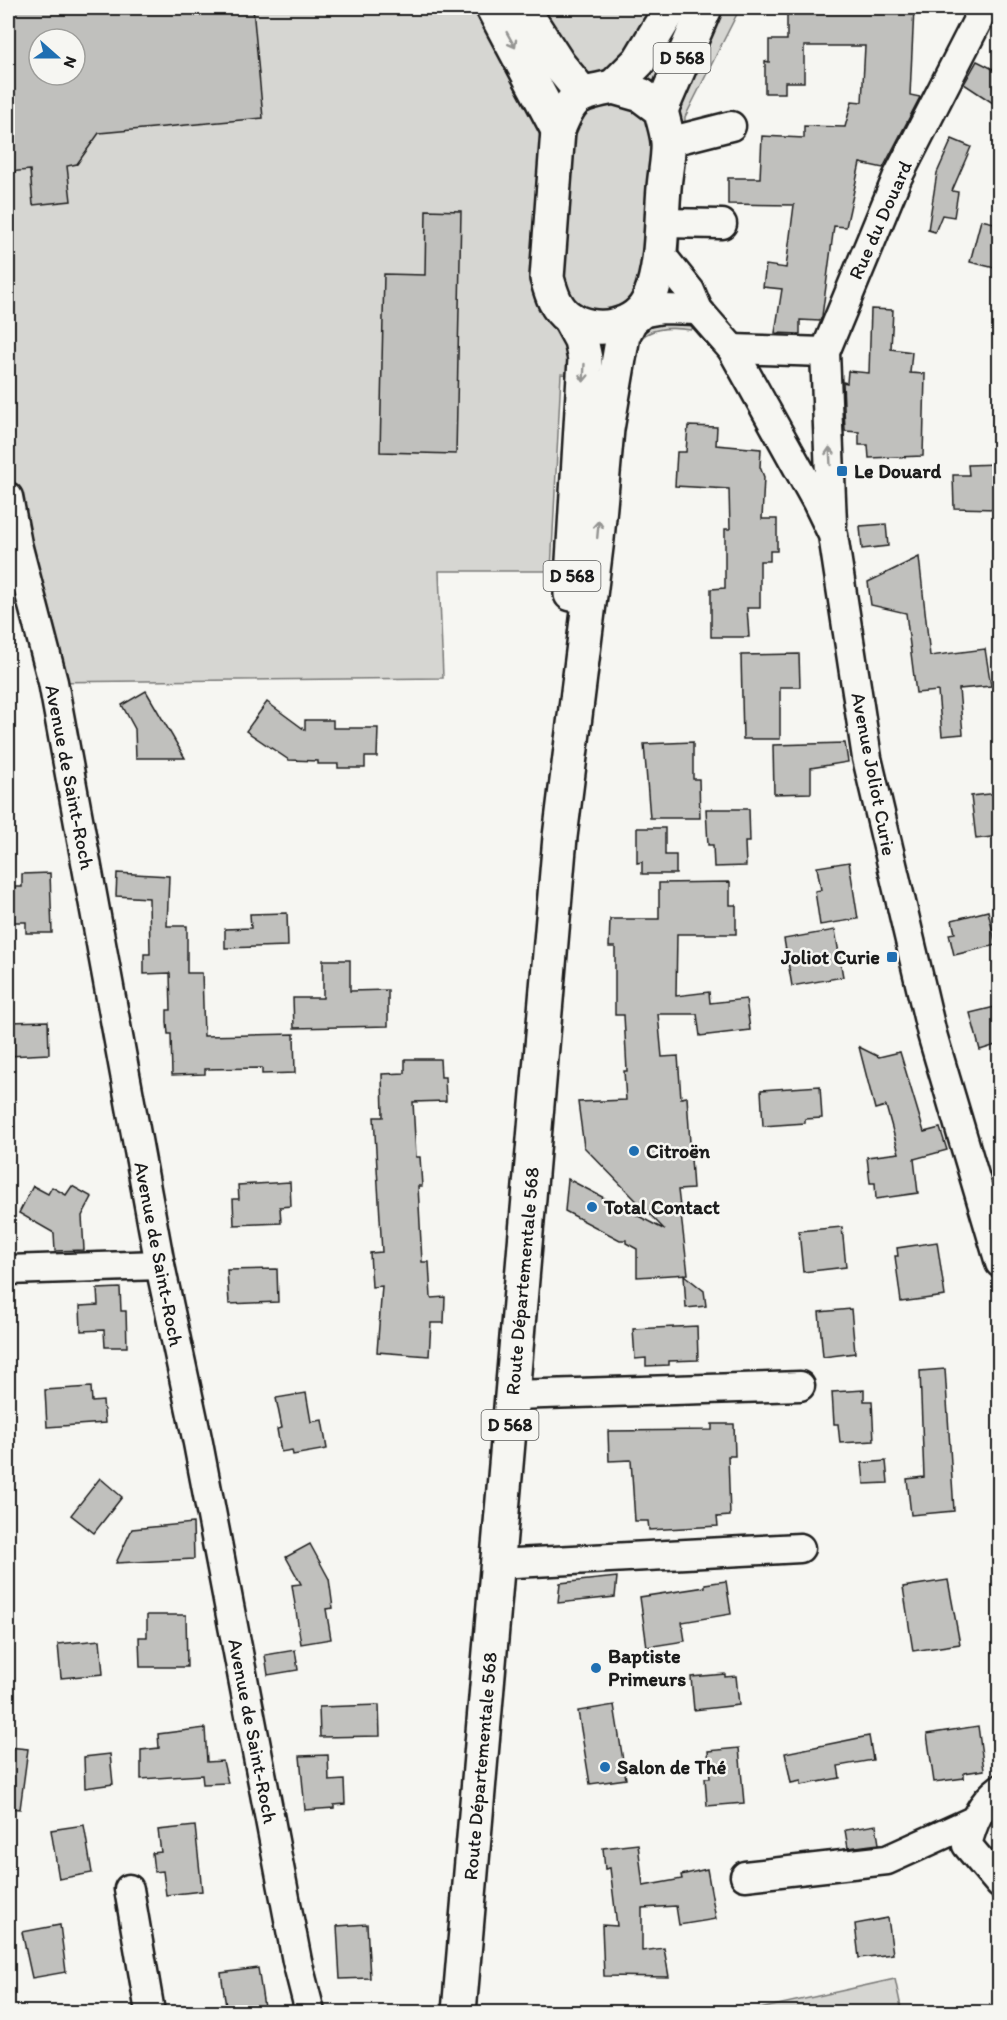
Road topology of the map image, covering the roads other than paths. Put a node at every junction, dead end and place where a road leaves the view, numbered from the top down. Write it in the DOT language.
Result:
graph roads {
  1 [pos="493,8"];
  2 [pos="522,8"];
  3 [pos="671,8"];
  4 [pos="705,8"];
  5 [pos="984,8"];
  6 [pos="598,90"];
  7 [pos="661,110"];
  8 [pos="731,126"];
  9 [pos="558,130"];
  10 [pos="668,142"];
  11 [pos="722,224"];
  12 [pos="659,237"];
  13 [pos="698,310"];
  14 [pos="635,317"];
  15 [pos="569,318"];
  16 [pos="732,349"];
  17 [pos="825,352"];
  18 [pos="8,497"];
  19 [pos="832,535"];
  20 [pos="560,837"];
  21 [pos="999,1263"];
  22 [pos="160,1265"];
  23 [pos="8,1270"];
  24 [pos="800,1386"];
  25 [pos="512,1395"];
  26 [pos="800,1548"];
  27 [pos="498,1563"];
  28 [pos="999,1789"];
  29 [pos="973,1821"];
  30 [pos="745,1876"];
  31 [pos="999,1884"];
  32 [pos="129,1889"];
  33 [pos="150,2013"];
  34 [pos="310,2013"];
  35 [pos="459,2013"];
  1 -- 9 [label="main road, one-way"];
  2 -- 6 [label="main road"];
  3 -- 6 [label="main road, D 568"];
  4 -- 7 [label="main road, D 568"];
  5 -- 17 [label="street, Rue du Douard"];
  6 -- 7 [label="main road"];
  6 -- 9 [label="main road"];
  7 -- 10 [label="main road, Route Départementale 568"];
  8 -- 10 [label="street"];
  9 -- 15 [label="main road, Route Départementale 568"];
  10 -- 12 [label="main road, Route Départementale 568"];
  11 -- 12 [label="street"];
  12 -- 13 [label="street, Avenue Joliot Curie"];
  12 -- 14 [label="main road, Route Départementale 568"];
  13 -- 14 [label="street"];
  13 -- 16 [label="street, Avenue Joliot Curie"];
  14 -- 15 [label="main road"];
  20 -- 14 [label="main road, Route Départementale 568 / D 568, one-way"];
  15 -- 20 [label="main road, Route Départementale 568 / D 568, one-way"];
  16 -- 17 [label="street"];
  16 -- 19 [label="street, Avenue Joliot Curie"];
  19 -- 17 [label="street, one-way"];
  18 -- 22 [label="street, Avenue de Saint-Roch"];
  19 -- 21 [label="street, Avenue Joliot Curie"];
  20 -- 25 [label="main road, Route Départementale 568 / D 568"];
  22 -- 23 [label="street"];
  22 -- 34 [label="street, Avenue de Saint-Roch"];
  24 -- 25 [label="street"];
  25 -- 27 [label="main road, Route Départementale 568 / D 568"];
  26 -- 27 [label="street"];
  27 -- 35 [label="main road, Route Départementale 568 / D 568"];
  28 -- 29 [label="street"];
  29 -- 30 [label="street"];
  29 -- 31 [label="street"];
  32 -- 33 [label="street"];
}
